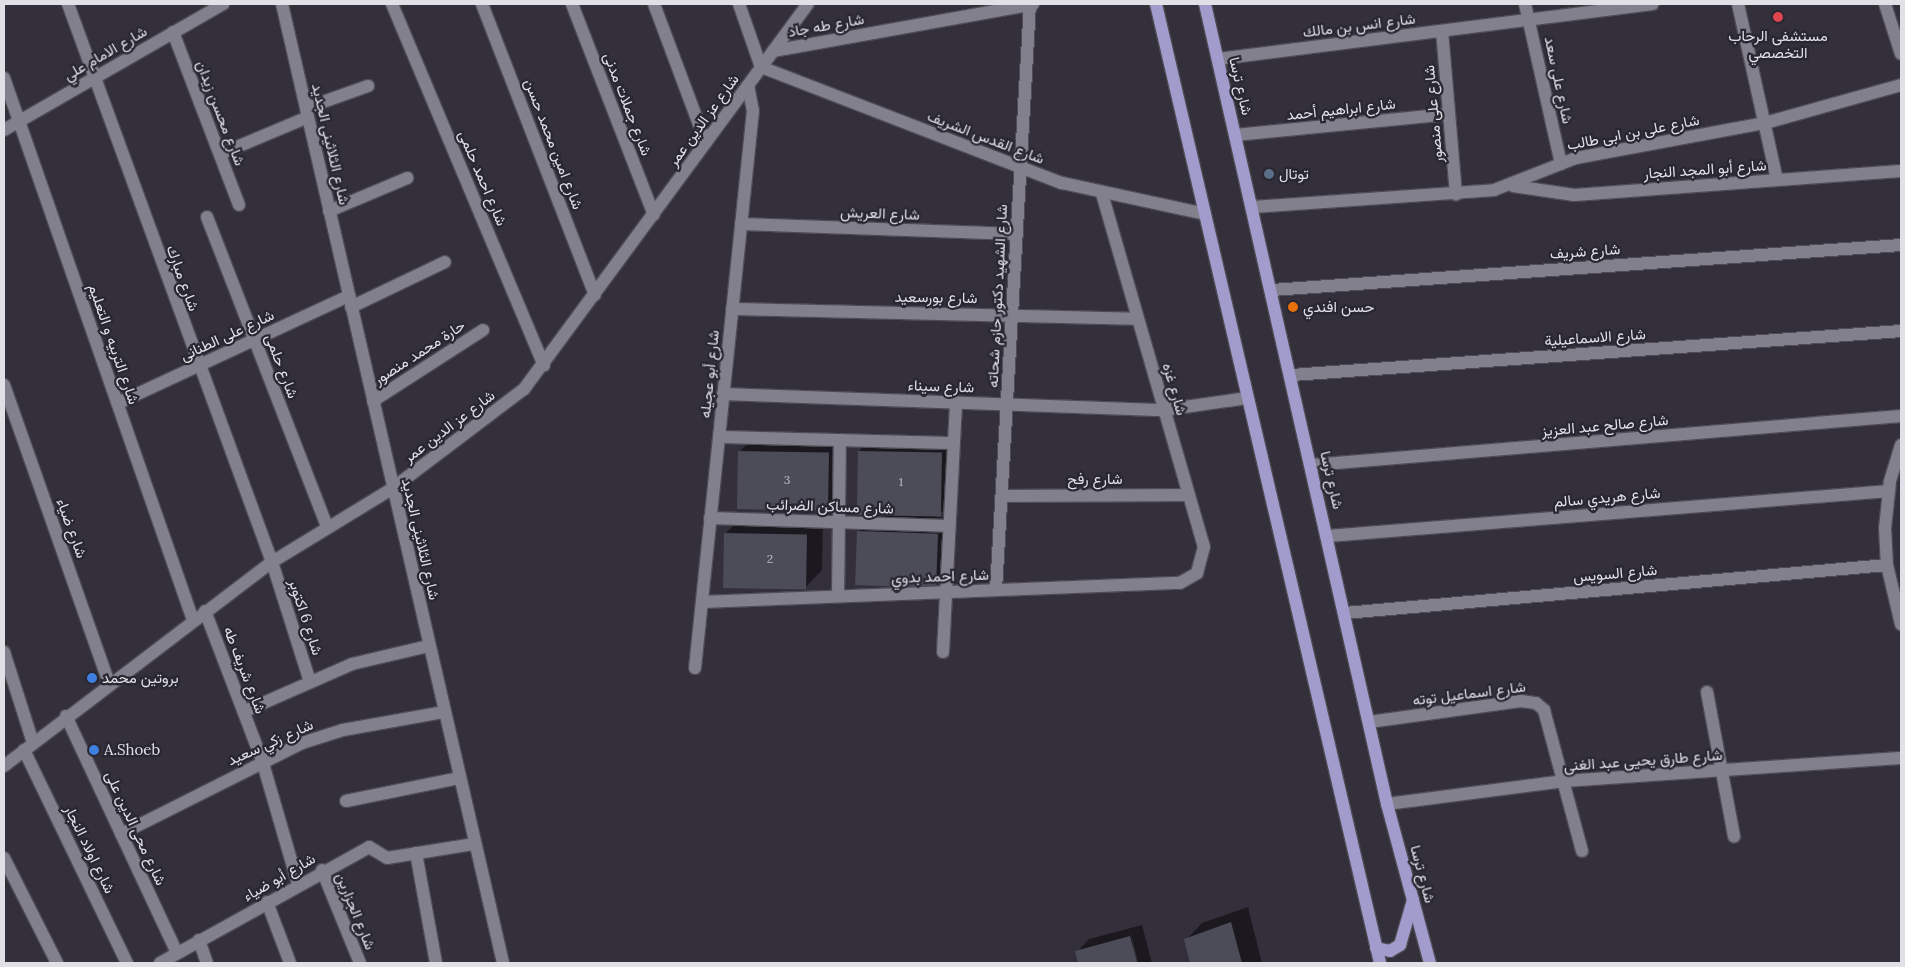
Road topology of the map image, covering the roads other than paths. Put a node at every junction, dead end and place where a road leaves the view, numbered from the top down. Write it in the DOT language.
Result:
graph roads {
  1 [pos="68,4"];
  2 [pos="223,4"];
  3 [pos="282,4"];
  4 [pos="392,4"];
  5 [pos="482,4"];
  6 [pos="572,4"];
  7 [pos="654,4"];
  8 [pos="739,4"];
  9 [pos="808,4"];
  10 [pos="1031,4"];
  11 [pos="1156,4"];
  12 [pos="1205,4"];
  13 [pos="1525,4"];
  14 [pos="1653,4"];
  15 [pos="1738,4"];
  16 [pos="1885,4"];
  17 [pos="1529,20"];
  18 [pos="1442,31"];
  19 [pos="173,32"];
  20 [pos="773,51"];
  21 [pos="1901,54"];
  22 [pos="1218,58"];
  23 [pos="762,67"];
  24 [pos="4,78"];
  25 [pos="92,79"];
  26 [pos="748,85"];
  27 [pos="1901,85"];
  28 [pos="368,86"];
  29 [pos="307,113"];
  30 [pos="1450,114"];
  31 [pos="19,121"];
  32 [pos="1764,123"];
  33 [pos="4,130"];
  34 [pos="1236,135"];
  35 [pos="706,144"];
  36 [pos="220,154"];
  37 [pos="1561,164"];
  38 [pos="1021,168"];
  39 [pos="1901,170"];
  40 [pos="407,178"];
  41 [pos="1777,180"];
  42 [pos="1512,186"];
  43 [pos="1102,194"];
  44 [pos="1456,194"];
  45 [pos="239,206"];
  46 [pos="1253,207"];
  47 [pos="329,210"];
  48 [pos="1205,214"];
  49 [pos="654,215"];
  50 [pos="208,217"];
  51 [pos="742,224"];
  52 [pos="1017,234"];
  53 [pos="1901,245"];
  54 [pos="444,262"];
  55 [pos="1272,290"];
  56 [pos="595,295"];
  57 [pos="350,301"];
  58 [pos="732,309"];
  59 [pos="1012,316"];
  60 [pos="1138,319"];
  61 [pos="483,330"];
  62 [pos="1901,331"];
  63 [pos="255,340"];
  64 [pos="544,365"];
  65 [pos="199,366"];
  66 [pos="1292,375"];
  67 [pos="4,385"];
  68 [pos="723,394"];
  69 [pos="1247,398"];
  70 [pos="373,401"];
  71 [pos="956,402"];
  72 [pos="118,404"];
  73 [pos="1007,404"];
  74 [pos="1164,410"];
  75 [pos="1901,416"];
  76 [pos="719,437"];
  77 [pos="840,440"];
  78 [pos="954,443"];
  79 [pos="1901,445"];
  80 [pos="1312,465"];
  81 [pos="1893,483"];
  82 [pos="393,488"];
  83 [pos="1189,495"];
  84 [pos="1002,496"];
  85 [pos="710,518"];
  86 [pos="839,522"];
  87 [pos="949,526"];
  88 [pos="327,527"];
  89 [pos="1328,536"];
  90 [pos="272,562"];
  91 [pos="1887,565"];
  92 [pos="1180,583"];
  93 [pos="996,590"];
  94 [pos="946,592"];
  95 [pos="838,596"];
  96 [pos="702,602"];
  97 [pos="205,612"];
  98 [pos="1345,613"];
  99 [pos="193,620"];
  100 [pos="1901,624"];
  101 [pos="429,646"];
  102 [pos="4,652"];
  103 [pos="943,652"];
  104 [pos="694,668"];
  105 [pos="109,682"];
  106 [pos="310,682"];
  107 [pos="1707,692"];
  108 [pos="245,711"];
  109 [pos="444,712"];
  110 [pos="66,716"];
  111 [pos="1369,722"];
  112 [pos="29,746"];
  113 [pos="1901,758"];
  114 [pos="262,760"];
  115 [pos="4,766"];
  116 [pos="1721,771"];
  117 [pos="459,778"];
  118 [pos="1563,781"];
  119 [pos="346,801"];
  120 [pos="1387,804"];
  121 [pos="121,834"];
  122 [pos="1734,836"];
  123 [pos="474,844"];
  124 [pos="1582,851"];
  125 [pos="416,853"];
  126 [pos="4,858"];
  127 [pos="322,870"];
  128 [pos="298,884"];
  129 [pos="1413,899"];
  130 [pos="267,902"];
  131 [pos="199,940"];
  132 [pos="1376,948"];
  133 [pos="177,953"];
  134 [pos="57,963"];
  135 [pos="127,963"];
  136 [pos="160,963"];
  137 [pos="207,963"];
  138 [pos="290,963"];
  139 [pos="360,963"];
  140 [pos="436,963"];
  141 [pos="504,963"];
  142 [pos="1380,963"];
  143 [pos="1430,963"];
  1 -- 25 [label="street, شارع مبارك"];
  2 -- 19 [label="street, شارع الامام علي"];
  3 -- 29 [label="street, شارع الثلاثينى الجديد"];
  4 -- 64 [label="street, شارع احمد حلمى"];
  5 -- 56 [label="street, شارع امين محمد حسن"];
  6 -- 49 [label="street, شارع جملات مدنى"];
  7 -- 35 [label="street"];
  8 -- 23 [label="street"];
  9 -- 20 [label="street, شارع عز الدين عمر"];
  10 -- 20 [label="street, شارع طه جاد"];
  10 -- 38 [label="street, شارع الشهيد دكتور حازم شحاته"];
  11 -- 48 [label="main road"];
  12 -- 22 [label="main road, شارع ترسا"];
  13 -- 17 [label="street, شارع على سعد"];
  14 -- 17 [label="street, شارع انس بن مالك"];
  15 -- 32 [label="street"];
  16 -- 21 [label="street"];
  17 -- 18 [label="street, شارع انس بن مالك"];
  17 -- 37 [label="street, شارع على سعد"];
  18 -- 22 [label="street, شارع انس بن مالك"];
  18 -- 30 [label="street, شارع على منصور"];
  19 -- 25 [label="street, شارع الامام علي"];
  19 -- 36 [label="street, شارع محسن زيدان"];
  20 -- 23 [label="street, شارع عز الدين عمر"];
  22 -- 34 [label="main road, شارع ترسا"];
  23 -- 26 [label="street, شارع عز الدين عمر"];
  23 -- 38 [label="street, شارع القدس الشريف"];
  24 -- 31 [label="street, شارع التربيه و التعليم"];
  25 -- 31 [label="street, شارع الامام علي"];
  25 -- 65 [label="street, شارع مبارك"];
  26 -- 35 [label="street, شارع عز الدين عمر"];
  26 -- 51 [label="street, شارع أبو عجيله"];
  27 -- 32 [label="street, شارع على بن ابى طالب"];
  28 -- 29 [label="street"];
  29 -- 36 [label="street"];
  29 -- 47 [label="street, شارع الثلاثينى الجديد"];
  30 -- 34 [label="street, شارع ابراهيم أحمد"];
  30 -- 44 [label="street, شارع على منصور"];
  31 -- 33 [label="street, شارع الامام علي"];
  31 -- 72 [label="street, شارع التربيه و التعليم"];
  32 -- 37 [label="street, شارع على بن ابى طالب"];
  32 -- 41 [label="street"];
  34 -- 46 [label="main road, شارع ترسا"];
  35 -- 49 [label="street, شارع عز الدين عمر"];
  36 -- 45 [label="street, شارع محسن زيدان"];
  37 -- 42 [label="street, شارع على بن ابى طالب"];
  38 -- 43 [label="street, شارع القدس الشريف"];
  38 -- 52 [label="street, شارع الشهيد دكتور حازم شحاته"];
  39 -- 41 [label="street, شارع أبو المجد النجار"];
  40 -- 47 [label="street"];
  41 -- 42 [label="street, شارع أبو المجد النجار"];
  42 -- 44 [label="street, شارع على بن ابى طالب"];
  43 -- 48 [label="street, شارع القدس الشريف"];
  43 -- 60 [label="street, شارع غزه"];
  44 -- 46 [label="street, شارع على بن ابى طالب"];
  46 -- 55 [label="main road, شارع ترسا"];
  47 -- 57 [label="street, شارع الثلاثينى الجديد"];
  48 -- 69 [label="main road"];
  49 -- 56 [label="street, شارع عز الدين عمر"];
  50 -- 63 [label="street, شارع حلمى"];
  51 -- 52 [label="street, شارع العريش"];
  51 -- 58 [label="street, شارع أبو عجيله"];
  52 -- 59 [label="street, شارع الشهيد دكتور حازم شحاته"];
  53 -- 55 [label="street, شارع شريف"];
  54 -- 57 [label="street, شارع على الطنانى"];
  55 -- 66 [label="main road, شارع ترسا"];
  56 -- 64 [label="street, شارع عز الدين عمر"];
  57 -- 63 [label="street, شارع على الطنانى"];
  57 -- 70 [label="street, شارع الثلاثينى الجديد"];
  58 -- 59 [label="street, شارع بورسعيد"];
  58 -- 68 [label="street, شارع أبو عجيله"];
  59 -- 60 [label="street, شارع بورسعيد"];
  59 -- 73 [label="street, شارع الشهيد دكتور حازم شحاته"];
  60 -- 74 [label="street, شارع غزه"];
  61 -- 70 [label="street, حارة محمد منصور"];
  62 -- 66 [label="street, شارع الاسماعيلية"];
  63 -- 65 [label="street, شارع على الطنانى"];
  63 -- 88 [label="street, شارع حلمى"];
  64 -- 82 [label="street, شارع عز الدين عمر"];
  65 -- 72 [label="street, شارع على الطنانى"];
  65 -- 90 [label="street, شارع مبارك"];
  66 -- 80 [label="main road, شارع ترسا"];
  67 -- 105 [label="street, شارع ضياء"];
  68 -- 71 [label="street, شارع سيناء"];
  68 -- 76 [label="street, شارع أبو عجيله"];
  69 -- 74 [label="street, شارع سيناء"];
  69 -- 132 [label="main road"];
  70 -- 82 [label="street, شارع الثلاثينى الجديد"];
  71 -- 73 [label="street, شارع سيناء"];
  71 -- 78 [label="street"];
  72 -- 99 [label="street, شارع التربيه و التعليم"];
  73 -- 74 [label="street, شارع سيناء"];
  73 -- 84 [label="street, شارع الشهيد دكتور حازم شحاته"];
  74 -- 83 [label="street, شارع غزه"];
  75 -- 80 [label="street, شارع صالح عبد العزيز"];
  76 -- 77 [label="street"];
  76 -- 85 [label="street, شارع أبو عجيله"];
  77 -- 78 [label="street"];
  77 -- 86 [label="street"];
  78 -- 87 [label="street"];
  79 -- 81 [label="street"];
  80 -- 89 [label="main road, شارع ترسا"];
  81 -- 89 [label="street, شارع هريدي سالم"];
  81 -- 91 [label="street"];
  82 -- 88 [label="street, شارع عز الدين عمر"];
  82 -- 101 [label="street, شارع الثلاثينى الجديد"];
  83 -- 84 [label="street, شارع رفح"];
  83 -- 92 [label="street, شارع غزه"];
  84 -- 93 [label="street, شارع الشهيد دكتور حازم شحاته"];
  85 -- 86 [label="street, شارع مساكن الضرائب"];
  85 -- 96 [label="street, شارع أبو عجيله"];
  86 -- 87 [label="street, شارع مساكن الضرائب"];
  86 -- 95 [label="street"];
  87 -- 94 [label="street"];
  88 -- 90 [label="street, شارع عز الدين عمر"];
  89 -- 98 [label="main road, شارع ترسا"];
  90 -- 97 [label="street, شارع عز الدين عمر"];
  90 -- 106 [label="street, شارع 6 اكتوبر"];
  91 -- 98 [label="street, شارع السويس"];
  91 -- 100 [label="street"];
  92 -- 93 [label="street, شارع احمد بدوي"];
  93 -- 94 [label="street, شارع احمد بدوي"];
  94 -- 95 [label="street, شارع احمد بدوي"];
  94 -- 103 [label="street"];
  95 -- 96 [label="street, شارع احمد بدوي"];
  96 -- 104 [label="street, شارع أبو عجيله"];
  97 -- 99 [label="street, شارع عز الدين عمر"];
  97 -- 108 [label="street, شارع شريف طه"];
  98 -- 111 [label="main road, شارع ترسا"];
  99 -- 105 [label="street, شارع عز الدين عمر"];
  101 -- 106 [label="street"];
  101 -- 109 [label="street, شارع الثلاثينى الجديد"];
  102 -- 112 [label="street, شارع اولاد النجار"];
  105 -- 110 [label="street, شارع عز الدين عمر"];
  106 -- 108 [label="street"];
  107 -- 116 [label="street"];
  108 -- 114 [label="street, شارع شريف طه"];
  109 -- 114 [label="street, شارع زكي سعيد"];
  109 -- 117 [label="street, شارع الثلاثينى الجديد"];
  110 -- 112 [label="street, شارع عز الدين عمر"];
  110 -- 121 [label="street, شارع محى الدين على"];
  111 -- 118 [label="street, شارع اسماعيل توته"];
  111 -- 120 [label="main road, شارع ترسا"];
  112 -- 115 [label="street, شارع عز الدين عمر"];
  112 -- 135 [label="street, شارع اولاد النجار"];
  113 -- 116 [label="street, شارع طارق يحيى عبد الغنى"];
  114 -- 121 [label="street, شارع زكي سعيد"];
  114 -- 128 [label="street, شارع شريف طه"];
  116 -- 118 [label="street, شارع طارق يحيى عبد الغنى"];
  116 -- 122 [label="street"];
  117 -- 119 [label="street"];
  117 -- 123 [label="street, شارع الثلاثينى الجديد"];
  118 -- 120 [label="street, شارع طارق يحيى عبد الغنى"];
  118 -- 124 [label="street, شارع اسماعيل توته"];
  120 -- 129 [label="main road, شارع ترسا"];
  121 -- 133 [label="street, شارع محى الدين على"];
  123 -- 125 [label="street"];
  123 -- 141 [label="street, شارع الثلاثينى الجديد"];
  125 -- 127 [label="street, شارع أبو ضياء"];
  125 -- 140 [label="street"];
  126 -- 134 [label="street"];
  127 -- 128 [label="street, شارع أبو ضياء"];
  127 -- 139 [label="street, شارع الجزارين"];
  128 -- 130 [label="street, شارع أبو ضياء"];
  129 -- 132 [label="main road"];
  129 -- 143 [label="main road, شارع ترسا"];
  130 -- 131 [label="street, شارع أبو ضياء"];
  130 -- 138 [label="street"];
  131 -- 133 [label="street, شارع أبو ضياء"];
  131 -- 137 [label="street"];
  132 -- 142 [label="main road"];
  133 -- 136 [label="street, شارع أبو ضياء"];
}
